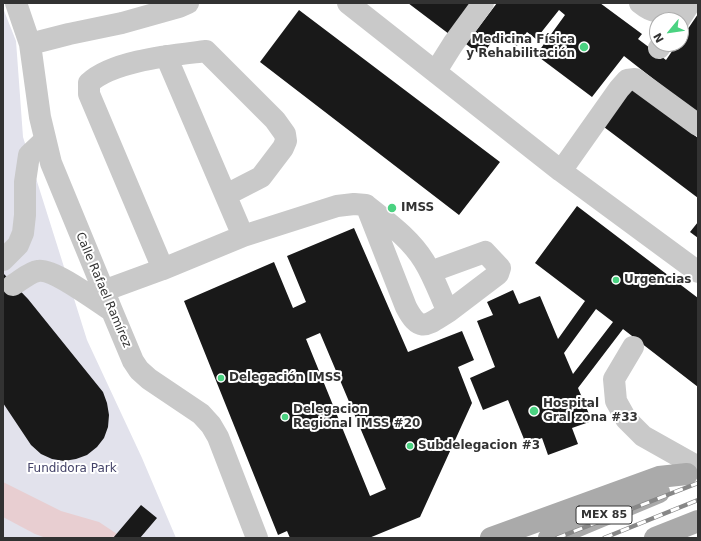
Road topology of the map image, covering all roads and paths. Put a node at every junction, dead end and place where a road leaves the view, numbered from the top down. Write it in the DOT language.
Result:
graph roads {
  1 [pos="16,3"];
  2 [pos="188,3"];
  3 [pos="348,3"];
  4 [pos="482,3"];
  5 [pos="640,3"];
  6 [pos="668,3"];
  7 [pos="690,3"];
  8 [pos="684,12"];
  9 [pos="30,44"];
  10 [pos="166,56"];
  11 [pos="436,71"];
  12 [pos="698,125"];
  13 [pos="45,140"];
  14 [pos="562,171"];
  15 [pos="226,195"];
  16 [pos="366,205"];
  17 [pos="243,236"];
  18 [pos="3,260"];
  19 [pos="162,269"];
  20 [pos="430,272"];
  21 [pos="698,272"];
  22 [pos="13,285"];
  23 [pos="103,291"];
  24 [pos="112,311"];
  25 [pos="448,312"];
  26 [pos="633,347"];
  27 [pos="694,470"];
  28 [pos="692,532"];
  29 [pos="257,538"];
  30 [pos="490,538"];
  31 [pos="549,538"];
  32 [pos="655,538"];
  1 -- 9 [label="street, Calle Rafael Ramírez"];
  2 -- 9 [label="street"];
  3 -- 11 [label="street"];
  4 -- 11 [label="street"];
  5 -- 6 [label="street"];
  7 -- 8 [label="street"];
  9 -- 13 [label="street, Calle Rafael Ramírez"];
  10 -- 15 [label="street"];
  10 -- 15 [label="street"];
  10 -- 19 [label="street"];
  11 -- 14 [label="street"];
  12 -- 14 [label="street"];
  13 -- 18 [label="street"];
  13 -- 23 [label="street, Calle Rafael Ramírez"];
  14 -- 21 [label="street"];
  15 -- 17 [label="street"];
  16 -- 17 [label="street"];
  16 -- 20 [label="street"];
  16 -- 25 [label="street"];
  17 -- 19 [label="street"];
  19 -- 23 [label="street"];
  20 -- 25 [label="street"];
  20 -- 25 [label="street"];
  22 -- 24 [label="street"];
  23 -- 24 [label="street, Calle Rafael Ramírez"];
  24 -- 29 [label="street, Calle Rafael Ramírez"];
  26 -- 27 [label="street"];
  27 -- 30 [label="main road"];
  27 -- 31 [label="main road, MEX 85"];
  28 -- 32 [label="main road"];
}
